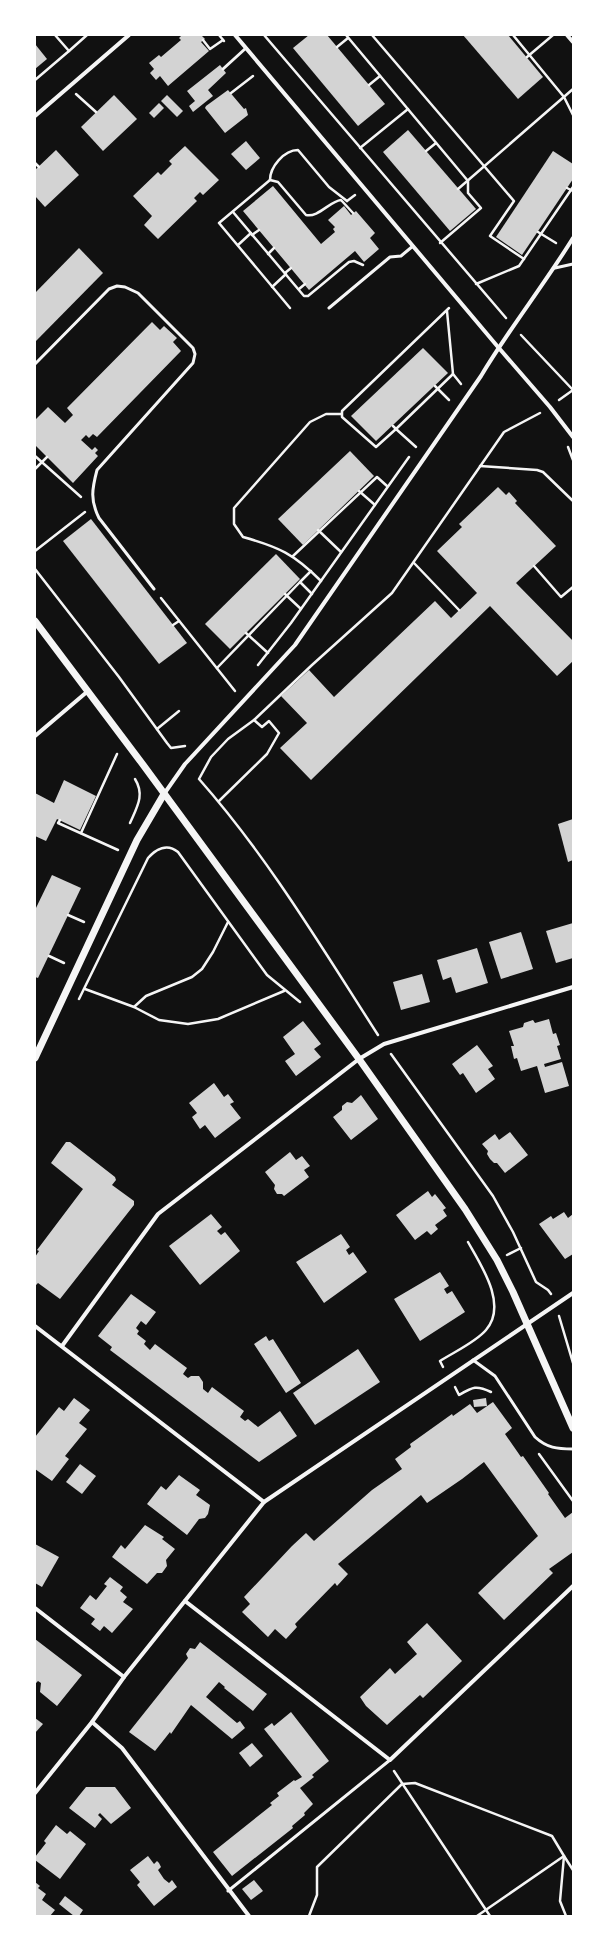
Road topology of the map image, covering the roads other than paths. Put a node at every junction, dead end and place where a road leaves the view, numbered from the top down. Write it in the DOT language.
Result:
graph roads {
  1 [pos="129,35"];
  2 [pos="235,35"];
  3 [pos="567,35"];
  4 [pos="573,42"];
  5 [pos="246,48"];
  6 [pos="223,69"];
  7 [pos="35,116"];
  8 [pos="573,238"];
  9 [pos="413,246"];
  10 [pos="573,264"];
  11 [pos="555,268"];
  12 [pos="329,308"];
  13 [pos="498,347"];
  14 [pos="35,364"];
  15 [pos="573,437"];
  16 [pos="154,589"];
  17 [pos="35,620"];
  18 [pos="88,691"];
  19 [pos="35,736"];
  20 [pos="164,794"];
  21 [pos="573,986"];
  22 [pos="35,1058"];
  23 [pos="359,1059"];
  24 [pos="573,1293"];
  25 [pos="528,1323"];
  26 [pos="35,1326"];
  27 [pos="62,1346"];
  28 [pos="473,1360"];
  29 [pos="573,1428"];
  30 [pos="573,1450"];
  31 [pos="264,1502"];
  32 [pos="573,1586"];
  33 [pos="185,1601"];
  34 [pos="35,1608"];
  35 [pos="124,1677"];
  36 [pos="92,1722"];
  37 [pos="390,1760"];
  38 [pos="35,1793"];
  39 [pos="228,1891"];
  40 [pos="249,1916"];
  1 -- 7 [label="street"];
  2 -- 5 [label="street"];
  3 -- 4 [label="street"];
  5 -- 6 [label="lane"];
  5 -- 9 [label="street"];
  8 -- 11 [label="street"];
  9 -- 12 [label="lane"];
  9 -- 13 [label="street"];
  10 -- 11 [label="lane"];
  11 -- 13 [label="street"];
  13 -- 15 [label="street"];
  13 -- 20 [label="street"];
  14 -- 16 [label="lane"];
  17 -- 18 [label="street"];
  18 -- 19 [label="street"];
  18 -- 20 [label="street"];
  20 -- 22 [label="street"];
  20 -- 23 [label="street"];
  21 -- 23 [label="street"];
  23 -- 25 [label="street"];
  23 -- 27 [label="street"];
  24 -- 25 [label="street"];
  25 -- 28 [label="street"];
  25 -- 29 [label="street"];
  26 -- 27 [label="street"];
  27 -- 31 [label="street"];
  28 -- 30 [label="lane"];
  28 -- 31 [label="street"];
  31 -- 33 [label="street"];
  32 -- 37 [label="street"];
  33 -- 35 [label="street"];
  33 -- 37 [label="street"];
  34 -- 35 [label="street"];
  35 -- 36 [label="street"];
  36 -- 38 [label="street"];
  36 -- 39 [label="street"];
  37 -- 39 [label="lane"];
  39 -- 40 [label="street"];
}
